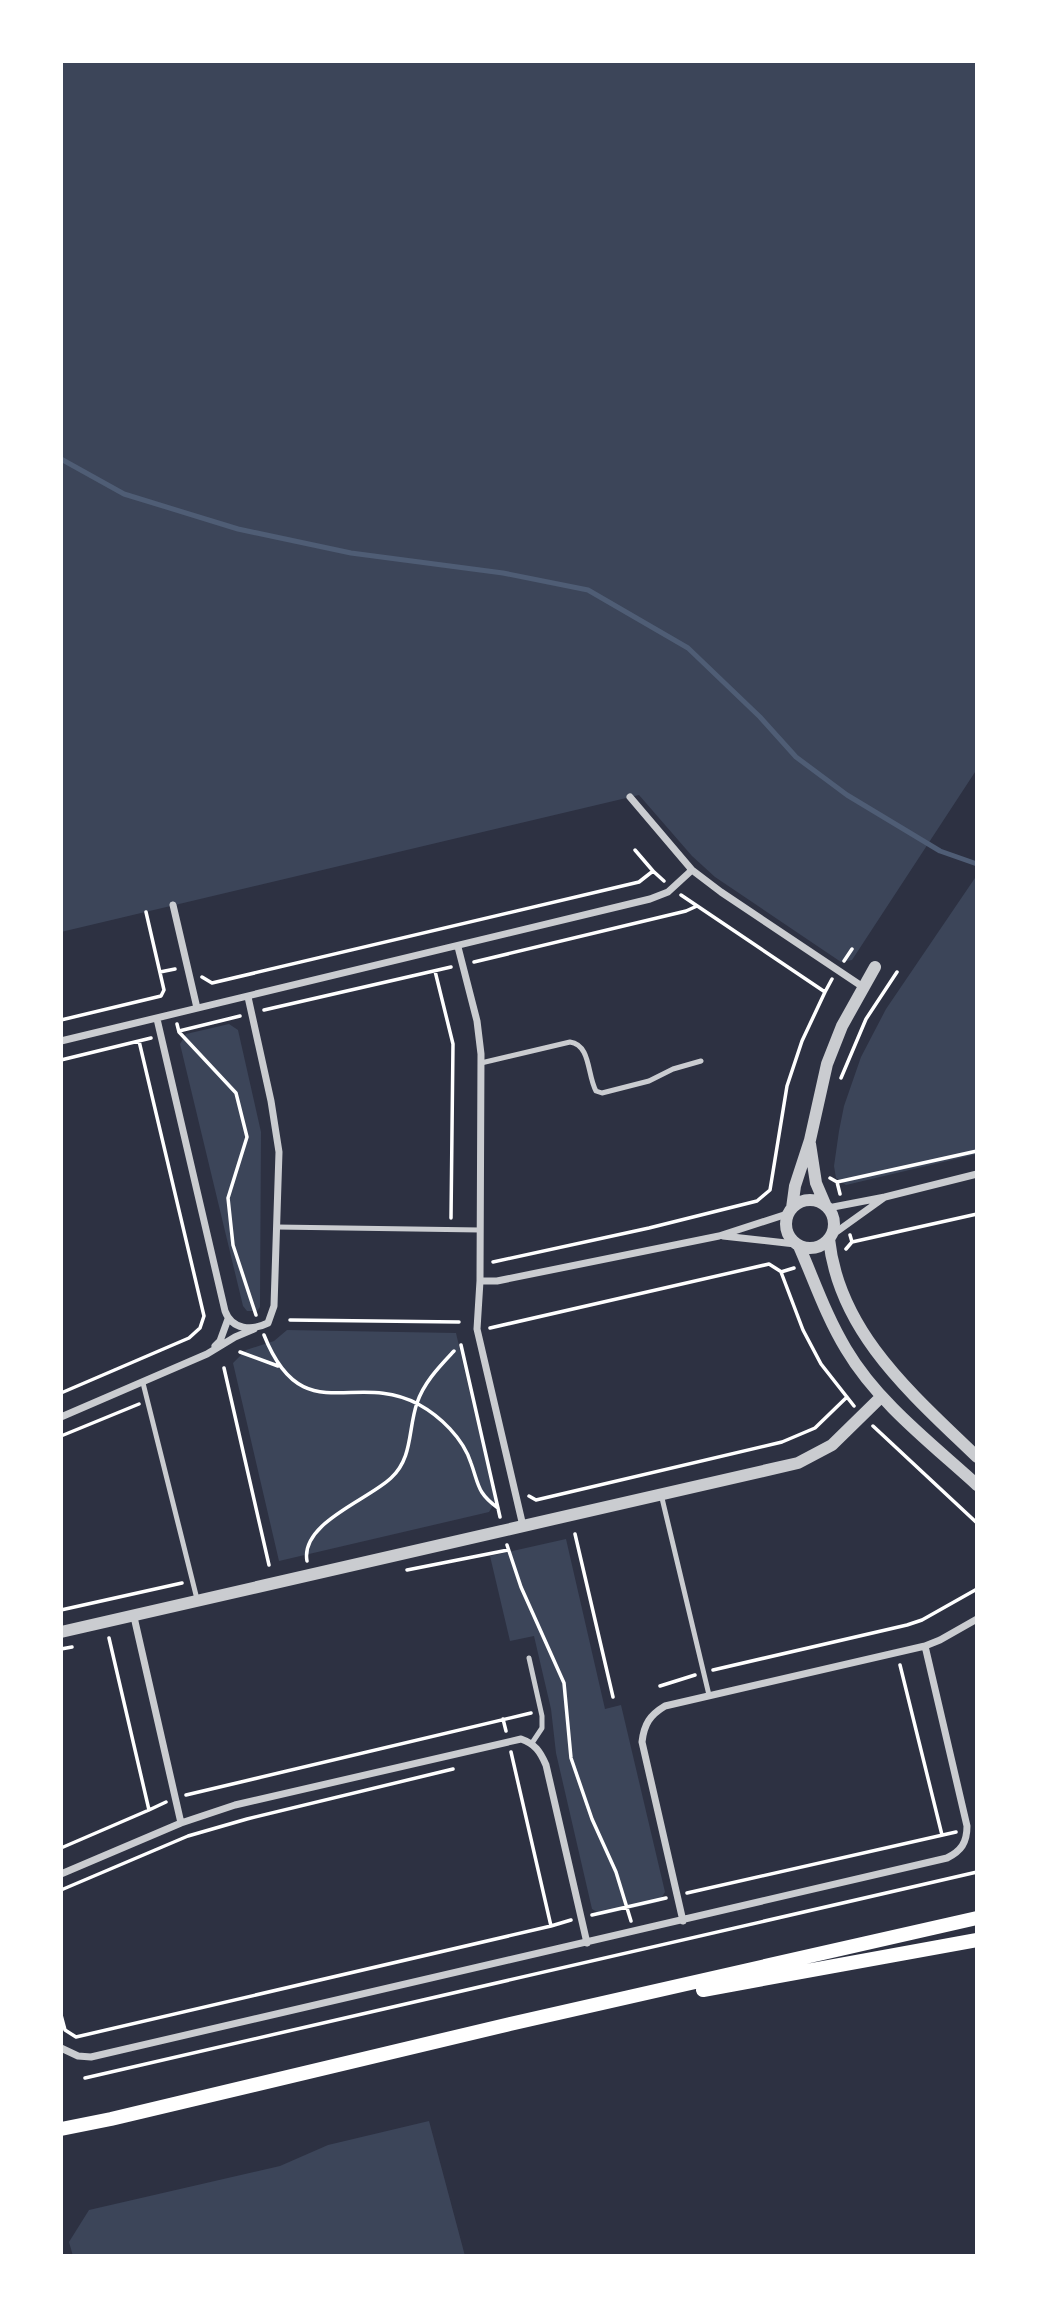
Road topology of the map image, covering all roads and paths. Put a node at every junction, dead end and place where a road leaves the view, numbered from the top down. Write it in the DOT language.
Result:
graph roads {
  1 [pos="629,797"];
  2 [pos="635,850"];
  3 [pos="692,870"];
  4 [pos="653,871"];
  5 [pos="672,888"];
  6 [pos="173,905"];
  7 [pos="697,906"];
  8 [pos="146,912"];
  9 [pos="458,947"];
  10 [pos="852,949"];
  11 [pos="462,965"];
  12 [pos="875,967"];
  13 [pos="837,970"];
  14 [pos="435,971"];
  15 [pos="897,972"];
  16 [pos="200,975"];
  17 [pos="863,988"];
  18 [pos="825,992"];
  19 [pos="248,997"];
  20 [pos="197,1009"];
  21 [pos="252,1013"];
  22 [pos="175,1014"];
  23 [pos="157,1019"];
  24 [pos="61,1020"];
  25 [pos="179,1031"];
  26 [pos="161,1036"];
  27 [pos="61,1041"];
  28 [pos="139,1041"];
  29 [pos="61,1060"];
  30 [pos="701,1060"];
  31 [pos="481,1063"];
  32 [pos="839,1082"];
  33 [pos="810,1140"];
  34 [pos="977,1151"];
  35 [pos="977,1174"];
  36 [pos="837,1182"];
  37 [pos="885,1197"];
  38 [pos="826,1206"];
  39 [pos="790,1211"];
  40 [pos="977,1214"];
  41 [pos="277,1227"];
  42 [pos="451,1229"];
  43 [pos="480,1230"];
  44 [pos="719,1236"];
  45 [pos="830,1237"];
  46 [pos="852,1242"];
  47 [pos="797,1245"];
  48 [pos="781,1272"];
  49 [pos="480,1281"];
  50 [pos="489,1281"];
  51 [pos="490,1317"];
  52 [pos="228,1319"];
  53 [pos="290,1320"];
  54 [pos="459,1322"];
  55 [pos="259,1327"];
  56 [pos="490,1328"];
  57 [pos="480,1341"];
  58 [pos="461,1345"];
  59 [pos="454,1351"];
  60 [pos="240,1352"];
  61 [pos="207,1354"];
  62 [pos="280,1367"];
  63 [pos="224,1368"];
  64 [pos="143,1383"];
  65 [pos="61,1393"];
  66 [pos="881,1397"];
  67 [pos="847,1398"];
  68 [pos="148,1402"];
  69 [pos="417,1404"];
  70 [pos="61,1417"];
  71 [pos="61,1436"];
  72 [pos="977,1457"];
  73 [pos="977,1485"];
  74 [pos="661,1494"];
  75 [pos="516,1498"];
  76 [pos="498,1508"];
  77 [pos="523,1525"];
  78 [pos="503,1530"];
  79 [pos="575,1534"];
  80 [pos="508,1550"];
  81 [pos="269,1565"];
  82 [pos="401,1572"];
  83 [pos="310,1576"];
  84 [pos="192,1583"];
  85 [pos="977,1589"];
  86 [pos="197,1602"];
  87 [pos="61,1610"];
  88 [pos="134,1617"];
  89 [pos="977,1619"];
  90 [pos="61,1632"];
  91 [pos="137,1632"];
  92 [pos="925,1646"];
  93 [pos="73,1647"];
  94 [pos="61,1649"];
  95 [pos="528,1658"];
  96 [pos="928,1658"];
  97 [pos="703,1672"];
  98 [pos="660,1686"];
  99 [pos="709,1695"];
  100 [pos="613,1697"];
  101 [pos="540,1711"];
  102 [pos="503,1719"];
  103 [pos="509,1741"];
  104 [pos="532,1743"];
  105 [pos="459,1768"];
  106 [pos="186,1794"];
  107 [pos="181,1823"];
  108 [pos="967,1830"];
  109 [pos="942,1835"];
  110 [pos="61,1848"];
  111 [pos="977,1872"];
  112 [pos="61,1874"];
  113 [pos="61,1890"];
  114 [pos="677,1896"];
  115 [pos="627,1907"];
  116 [pos="977,1917"];
  117 [pos="581,1918"];
  118 [pos="682,1922"];
  119 [pos="551,1926"];
  120 [pos="634,1933"];
  121 [pos="977,1940"];
  122 [pos="587,1943"];
  123 [pos="634,1951"];
  124 [pos="61,2015"];
  125 [pos="510,2024"];
  126 [pos="61,2048"];
  127 [pos="85,2078"];
  128 [pos="61,2129"];
  1 -- 3 [label="street"];
  2 -- 4 [label="path"];
  3 -- 5 [label="street"];
  3 -- 13 [label="street"];
  4 -- 5 [label="path"];
  4 -- 16 [label="path"];
  5 -- 7 [label="path"];
  5 -- 9 [label="street"];
  6 -- 20 [label="street"];
  7 -- 11 [label="path"];
  7 -- 18 [label="path"];
  8 -- 24 [label="path"];
  9 -- 11 [label="street"];
  9 -- 19 [label="street"];
  10 -- 13 [label="path"];
  11 -- 14 [label="path"];
  11 -- 31 [label="street"];
  12 -- 17 [label="street"];
  13 -- 17 [label="street"];
  13 -- 18 [label="path"];
  14 -- 21 [label="path"];
  14 -- 42 [label="path"];
  15 -- 32 [label="path"];
  17 -- 33 [label="street"];
  18 -- 50 [label="path"];
  19 -- 20 [label="street"];
  19 -- 21 [label="street"];
  20 -- 22 [label="street"];
  21 -- 25 [label="path"];
  21 -- 41 [label="street"];
  22 -- 23 [label="street"];
  22 -- 25 [label="path"];
  23 -- 26 [label="street"];
  23 -- 27 [label="street"];
  25 -- 26 [label="path"];
  25 -- 55 [label="path"];
  26 -- 28 [label="path"];
  26 -- 52 [label="street"];
  28 -- 29 [label="path"];
  28 -- 65 [label="path"];
  30 -- 31 [label="lane"];
  31 -- 43 [label="street"];
  33 -- 38 [label="street"];
  33 -- 39 [label="street"];
  34 -- 36 [label="path"];
  35 -- 37 [label="street"];
  37 -- 38 [label="street"];
  37 -- 45 [label="street"];
  38 -- 39 [label="street"];
  38 -- 45 [label="street"];
  39 -- 44 [label="street"];
  39 -- 47 [label="street"];
  40 -- 46 [label="path"];
  41 -- 42 [label="lane"];
  41 -- 55 [label="street"];
  42 -- 43 [label="lane"];
  43 -- 49 [label="street"];
  44 -- 47 [label="street"];
  44 -- 50 [label="street"];
  45 -- 47 [label="street"];
  45 -- 72 [label="street"];
  47 -- 66 [label="street"];
  48 -- 56 [label="path"];
  49 -- 50 [label="street"];
  49 -- 57 [label="street"];
  51 -- 56 [label="path"];
  52 -- 55 [label="street"];
  52 -- 61 [label="street"];
  53 -- 54 [label="path"];
  55 -- 61 [label="street"];
  55 -- 62 [label="path"];
  56 -- 57 [label="path"];
  57 -- 75 [label="street"];
  58 -- 76 [label="path"];
  59 -- 69 [label="path"];
  60 -- 62 [label="path"];
  61 -- 64 [label="street"];
  62 -- 69 [label="path"];
  63 -- 81 [label="path"];
  64 -- 68 [label="lane"];
  64 -- 70 [label="street"];
  66 -- 73 [label="street"];
  66 -- 74 [label="street"];
  67 -- 75 [label="path"];
  68 -- 71 [label="path"];
  68 -- 84 [label="lane"];
  69 -- 76 [label="path"];
  69 -- 83 [label="path"];
  74 -- 77 [label="street"];
  74 -- 97 [label="lane"];
  75 -- 77 [label="street"];
  76 -- 78 [label="path"];
  77 -- 78 [label="street"];
  78 -- 80 [label="path"];
  78 -- 83 [label="street"];
  79 -- 100 [label="path"];
  80 -- 82 [label="path"];
  80 -- 115 [label="path"];
  83 -- 86 [label="street"];
  84 -- 86 [label="lane"];
  84 -- 87 [label="path"];
  85 -- 97 [label="path"];
  86 -- 88 [label="street"];
  88 -- 90 [label="street"];
  88 -- 91 [label="street"];
  89 -- 92 [label="street"];
  91 -- 107 [label="street"];
  91 -- 110 [label="path"];
  92 -- 96 [label="street"];
  92 -- 99 [label="street"];
  93 -- 94 [label="path"];
  95 -- 101 [label="lane"];
  96 -- 108 [label="street"];
  96 -- 109 [label="path"];
  97 -- 98 [label="path"];
  97 -- 99 [label="lane"];
  99 -- 114 [label="street"];
  101 -- 102 [label="path"];
  101 -- 104 [label="lane"];
  102 -- 103 [label="path"];
  102 -- 106 [label="path"];
  103 -- 104 [label="street"];
  103 -- 107 [label="street"];
  103 -- 119 [label="path"];
  104 -- 117 [label="street"];
  105 -- 113 [label="path"];
  107 -- 112 [label="street"];
  108 -- 109 [label="path"];
  108 -- 118 [label="street"];
  109 -- 114 [label="path"];
  111 -- 123 [label="path"];
  114 -- 115 [label="path"];
  114 -- 118 [label="street"];
  115 -- 117 [label="path"];
  115 -- 120 [label="path"];
  116 -- 125 [label="main road"];
  117 -- 119 [label="path"];
  117 -- 122 [label="street"];
  118 -- 120 [label="street"];
  119 -- 124 [label="path"];
  120 -- 122 [label="street"];
  120 -- 123 [label="path"];
  121 -- 125 [label="main road"];
  122 -- 126 [label="street"];
  123 -- 127 [label="path"];
  125 -- 128 [label="main road"];
}
